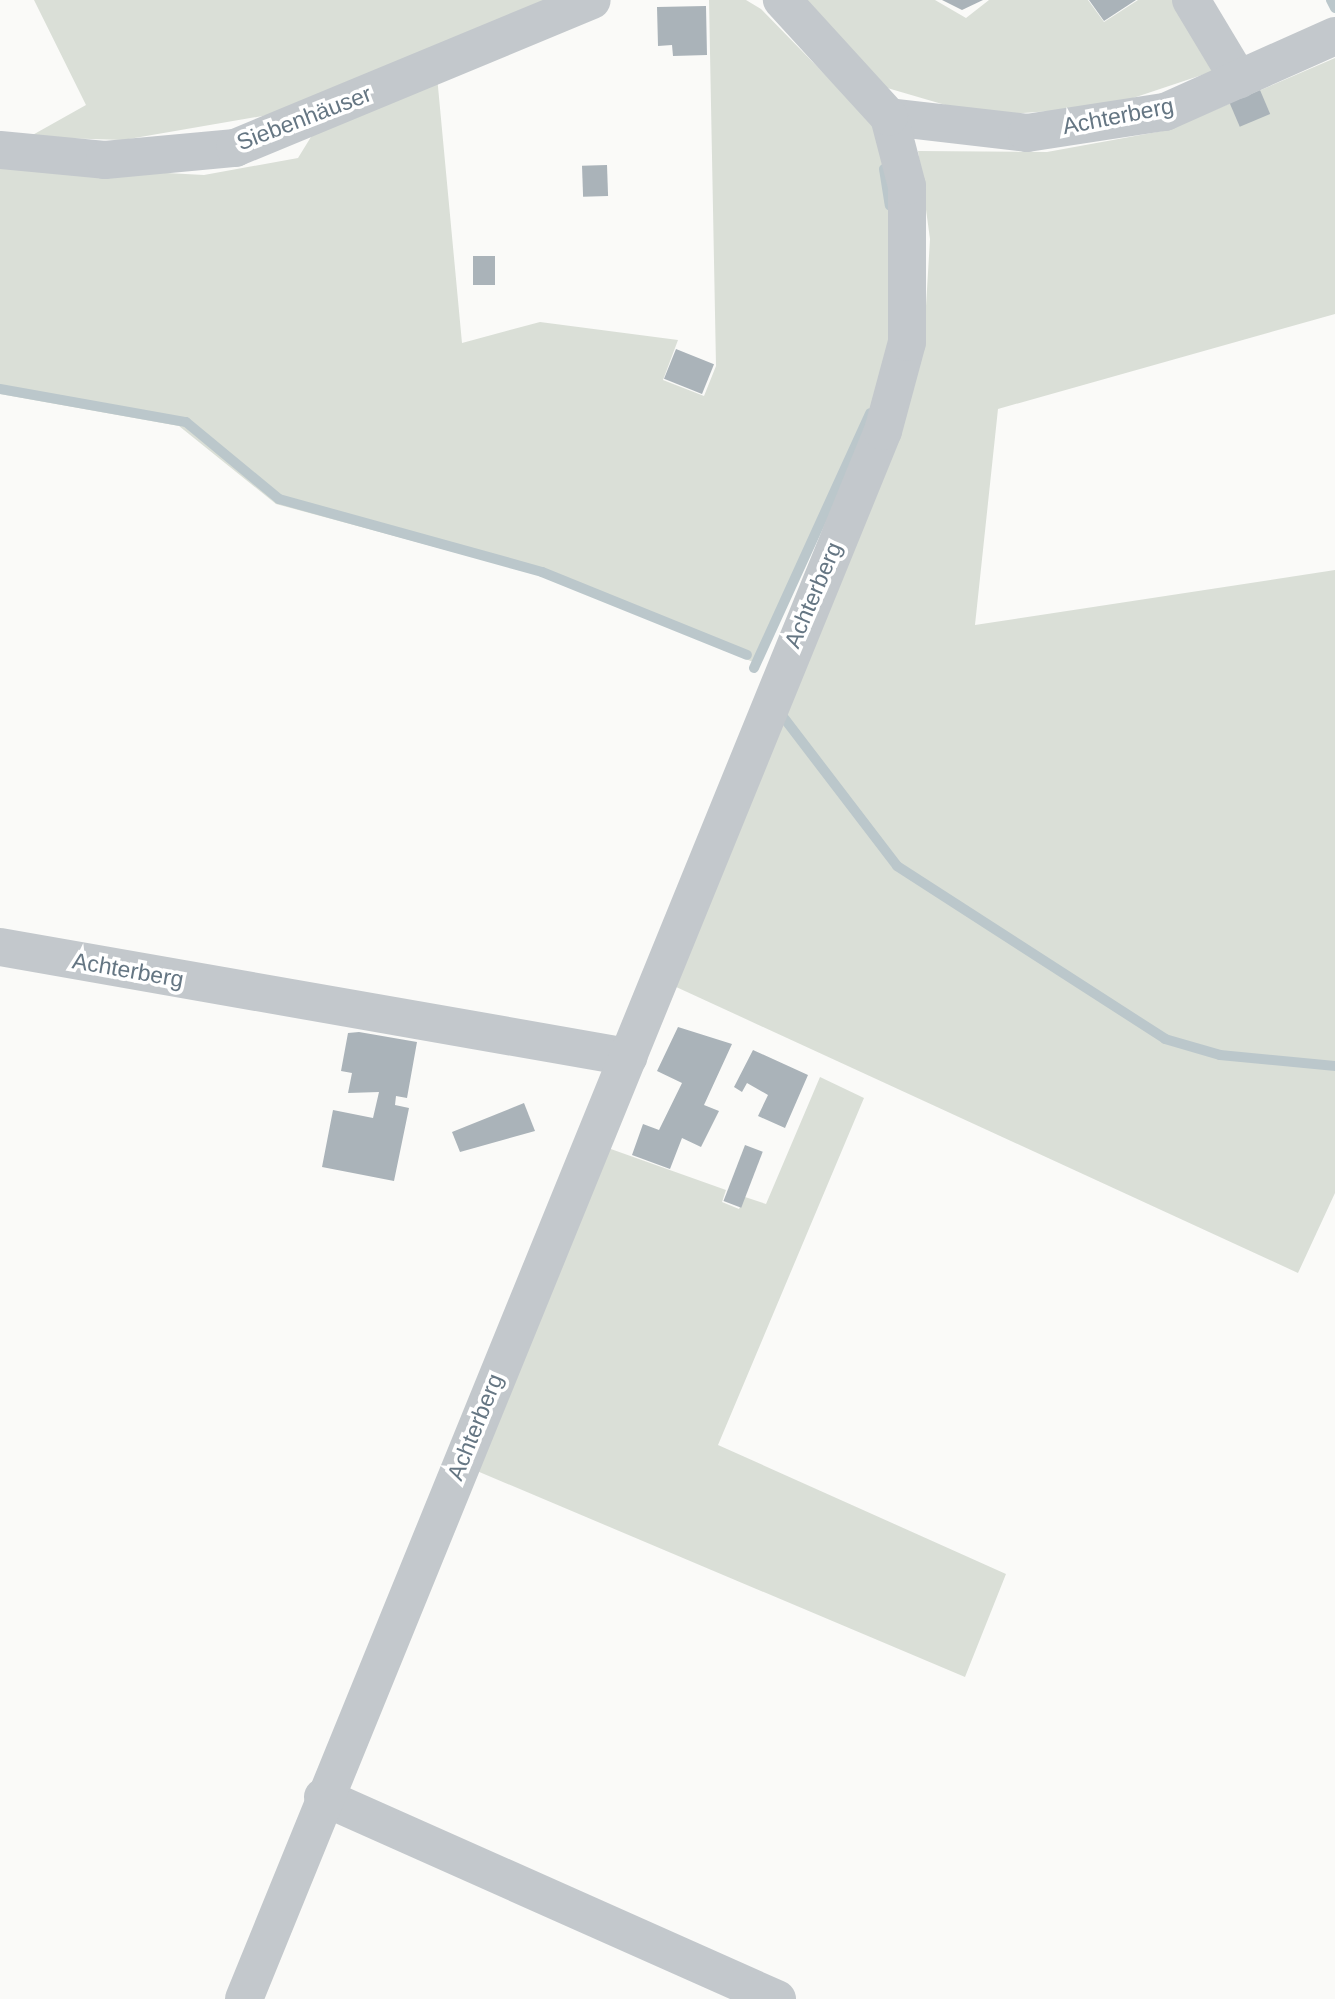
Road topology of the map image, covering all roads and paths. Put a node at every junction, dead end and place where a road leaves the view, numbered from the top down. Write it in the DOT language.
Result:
graph roads {
  1 [pos="592,0"];
  2 [pos="782,0"];
  3 [pos="1191,0"];
  4 [pos="1335,36"];
  5 [pos="1239,79"];
  6 [pos="889,117"];
  7 [pos="0,150"];
  8 [pos="0,947"];
  9 [pos="628,1057"];
  10 [pos="323,1797"];
  11 [pos="244,1999"];
  12 [pos="777,1999"];
  1 -- 7 [label="street, Siebenhäuser"];
  2 -- 6 [label="street, Achterberg"];
  3 -- 5 [label="street"];
  4 -- 5 [label="street, Achterberg"];
  5 -- 6 [label="street, Achterberg"];
  6 -- 9 [label="street, Achterberg"];
  8 -- 9 [label="street, Achterberg"];
  9 -- 10 [label="street, Achterberg"];
  10 -- 11 [label="street, Achterberg"];
  10 -- 12 [label="street"];
}
